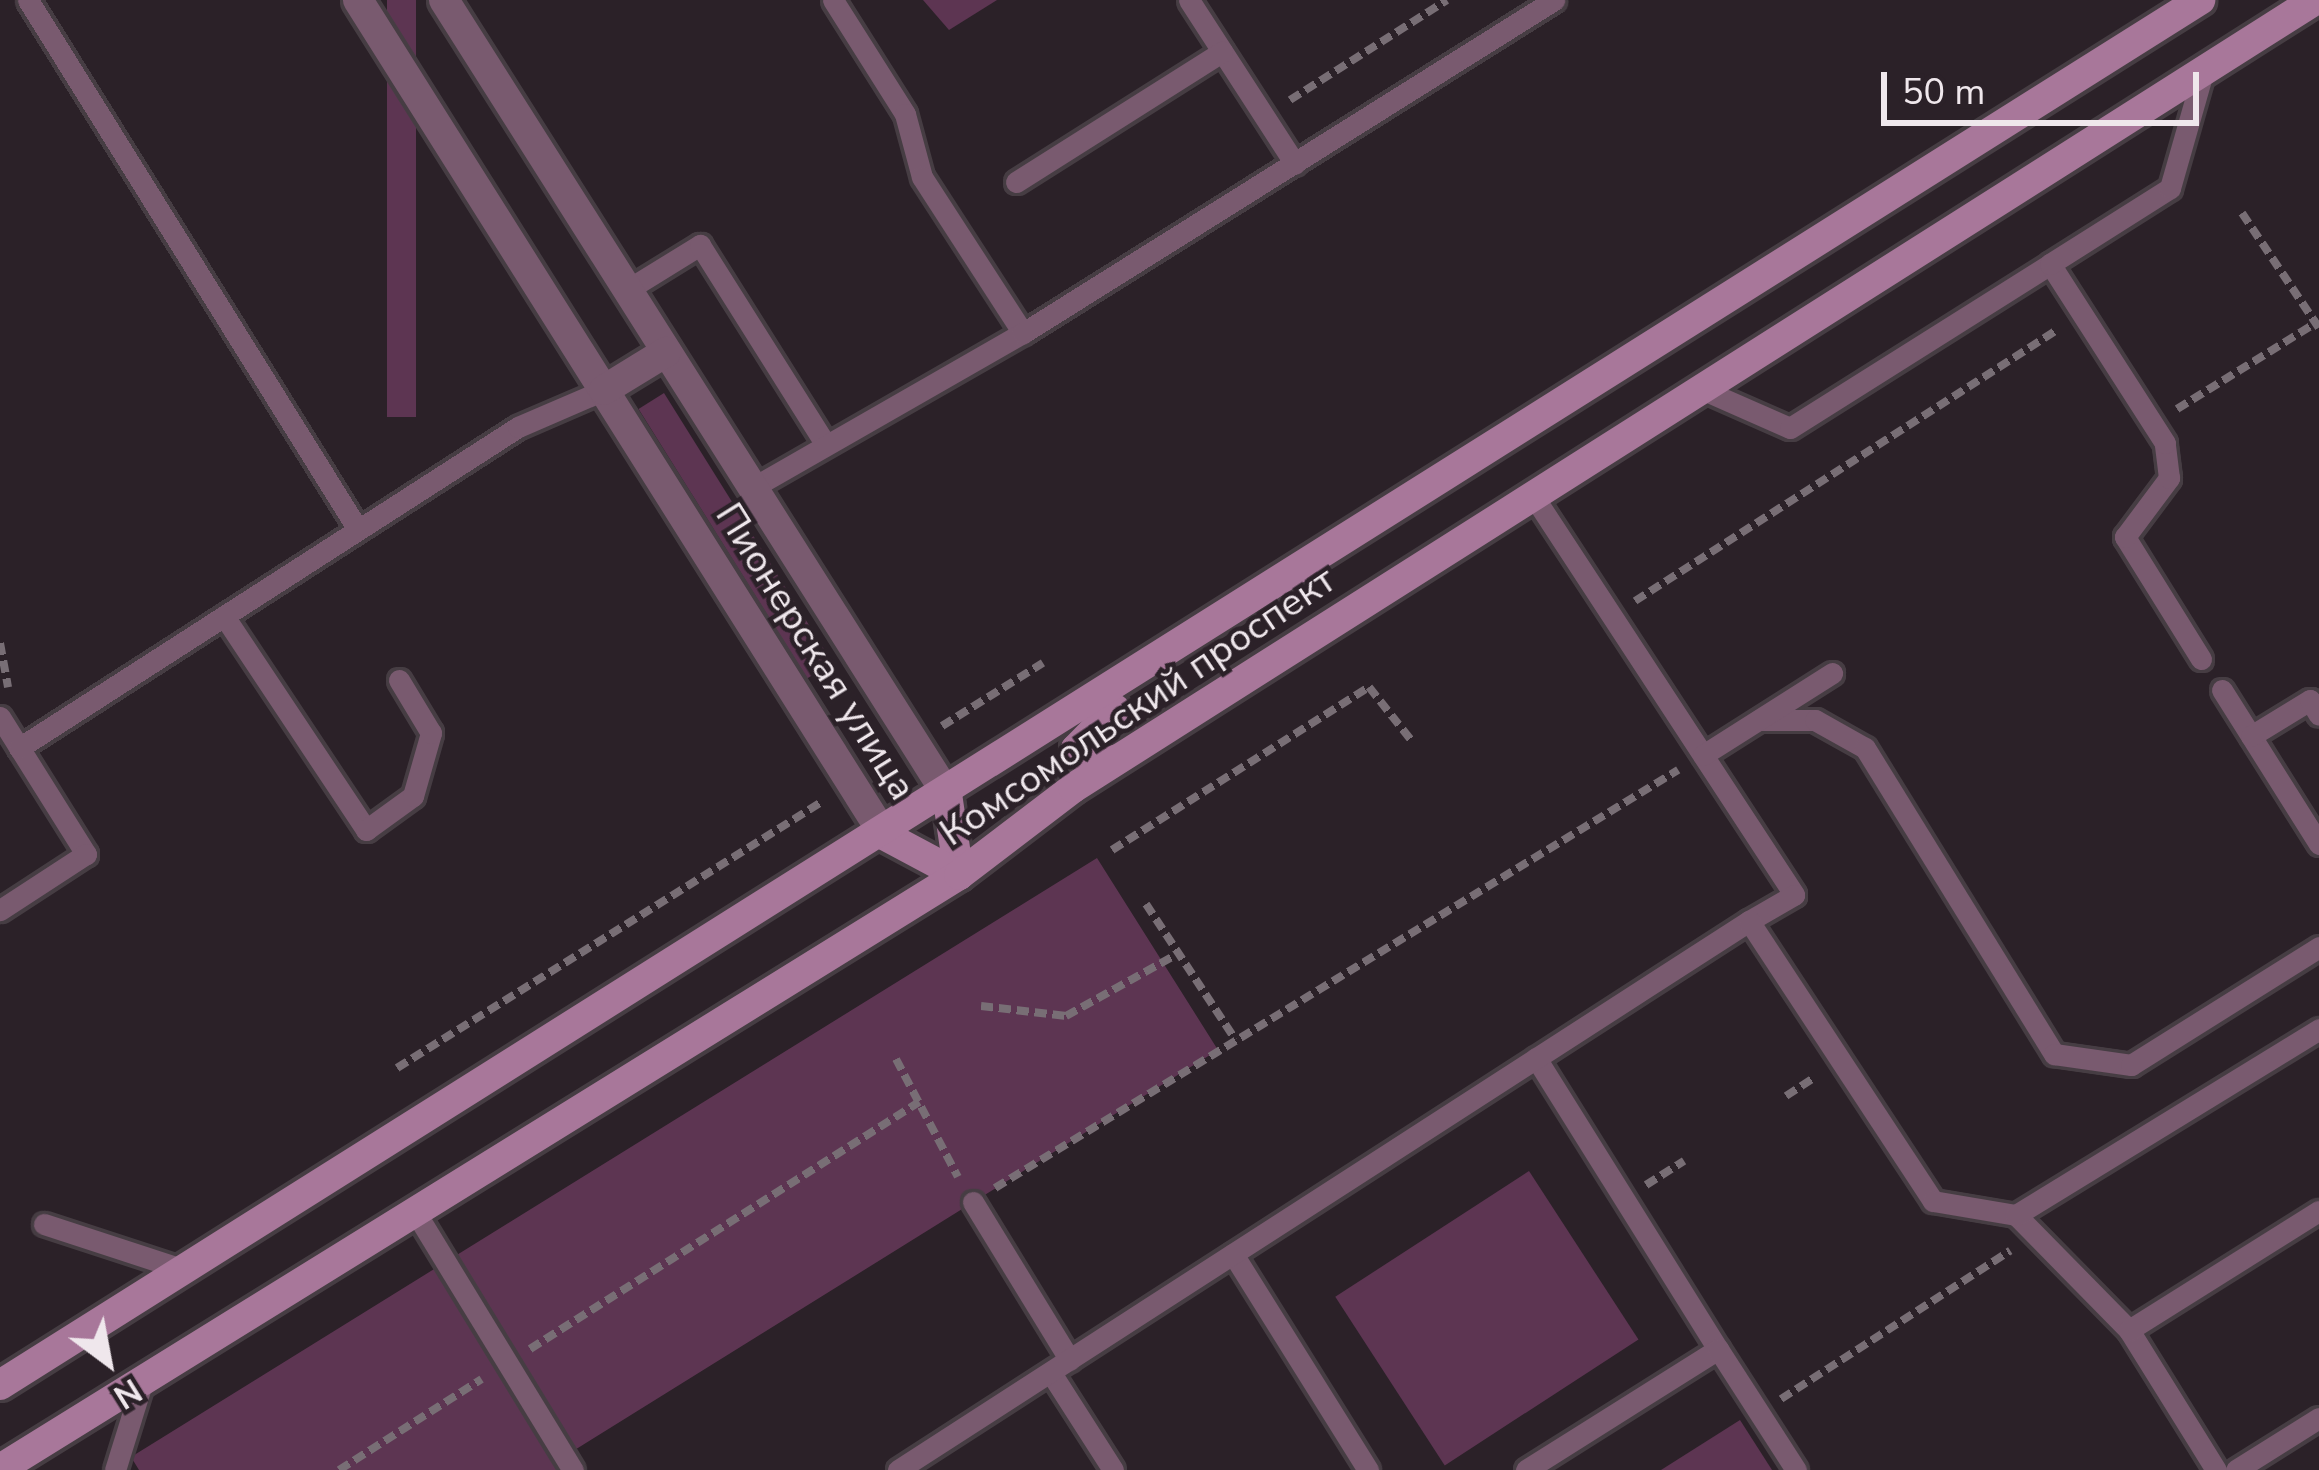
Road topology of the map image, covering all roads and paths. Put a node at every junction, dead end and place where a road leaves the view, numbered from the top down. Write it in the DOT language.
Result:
graph roads {
  1 [pos="28,0"];
  2 [pos="358,0"];
  3 [pos="444,0"];
  4 [pos="833,0"];
  5 [pos="1189,0"];
  6 [pos="1447,0"];
  7 [pos="1554,0"];
  8 [pos="2200,0"];
  9 [pos="2315,0"];
  10 [pos="1222,52"];
  11 [pos="2203,71"];
  12 [pos="1264,117"];
  13 [pos="1294,164"];
  14 [pos="1016,182"];
  15 [pos="2242,212"];
  16 [pos="2050,264"];
  17 [pos="627,290"];
  18 [pos="2083,313"];
  19 [pos="2318,324"];
  20 [pos="1023,333"];
  21 [pos="666,352"];
  22 [pos="1699,388"];
  23 [pos="604,390"];
  24 [pos="2154,424"];
  25 [pos="2133,440"];
  26 [pos="824,442"];
  27 [pos="752,488"];
  28 [pos="1532,494"];
  29 [pos="357,528"];
  30 [pos="1614,615"];
  31 [pos="224,616"];
  32 [pos="1209,628"];
  33 [pos="2201,659"];
  34 [pos="1043,663"];
  35 [pos="1832,673"];
  36 [pos="399,680"];
  37 [pos="2222,690"];
  38 [pos="2316,703"];
  39 [pos="0,717"];
  40 [pos="1759,720"];
  41 [pos="2251,736"];
  42 [pos="1411,740"];
  43 [pos="915,743"];
  44 [pos="19,748"];
  45 [pos="1703,755"];
  46 [pos="1120,758"];
  47 [pos="851,783"];
  48 [pos="947,794"];
  49 [pos="884,835"];
  50 [pos="2319,844"];
  51 [pos="1112,850"];
  52 [pos="959,875"];
  53 [pos="1146,904"];
  54 [pos="0,910"];
  55 [pos="1749,921"];
  56 [pos="2319,947"];
  57 [pos="1179,953"];
  58 [pos="981,1006"];
  59 [pos="2319,1029"];
  60 [pos="1235,1039"];
  61 [pos="1536,1058"];
  62 [pos="896,1059"];
  63 [pos="397,1068"];
  64 [pos="919,1102"];
  65 [pos="958,1177"];
  66 [pos="973,1202"];
  67 [pos="414,1210"];
  68 [pos="2319,1211"];
  69 [pos="2016,1215"];
  70 [pos="44,1224"];
  71 [pos="2036,1235"];
  72 [pos="1233,1255"];
  73 [pos="185,1270"];
  74 [pos="2129,1330"];
  75 [pos="1718,1349"];
  76 [pos="507,1364"];
  77 [pos="1060,1366"];
  78 [pos="143,1380"];
  79 [pos="0,1385"];
  80 [pos="1759,1412"];
  81 [pos="2319,1418"];
  82 [pos="0,1469"];
  83 [pos="115,1470"];
  84 [pos="340,1470"];
  85 [pos="573,1470"];
  86 [pos="898,1470"];
  87 [pos="1113,1470"];
  88 [pos="1368,1470"];
  89 [pos="1526,1470"];
  90 [pos="1796,1470"];
  91 [pos="2216,1470"];
  92 [pos="2236,1470"];
  1 -- 29 [label="lane"];
  2 -- 23 [label="street, Пионерская улица"];
  3 -- 17 [label="street, Пионерская улица"];
  4 -- 20 [label="lane"];
  5 -- 10 [label="lane"];
  6 -- 12 [label="path"];
  7 -- 13 [label="lane"];
  8 -- 32 [label="main road, Комсомольский проспект"];
  9 -- 11 [label="main road, Комсомольский проспект"];
  10 -- 12 [label="lane"];
  10 -- 14 [label="lane"];
  11 -- 16 [label="lane"];
  11 -- 22 [label="main road, Комсомольский проспект"];
  12 -- 13 [label="lane"];
  13 -- 20 [label="lane"];
  15 -- 19 [label="path"];
  16 -- 18 [label="lane"];
  16 -- 22 [label="lane"];
  17 -- 21 [label="street, Пионерская улица"];
  17 -- 26 [label="lane"];
  18 -- 24 [label="lane"];
  18 -- 30 [label="path"];
  19 -- 24 [label="path"];
  20 -- 26 [label="lane"];
  21 -- 23 [label="street"];
  21 -- 27 [label="street, Пионерская улица"];
  22 -- 28 [label="main road, Комсомольский проспект"];
  23 -- 29 [label="lane"];
  23 -- 47 [label="street, Пионерская улица"];
  24 -- 25 [label="lane"];
  24 -- 33 [label="lane"];
  26 -- 27 [label="lane"];
  27 -- 43 [label="street, Пионерская улица"];
  28 -- 30 [label="lane"];
  28 -- 46 [label="main road, Комсомольский проспект"];
  29 -- 31 [label="lane"];
  30 -- 45 [label="lane"];
  31 -- 36 [label="lane"];
  31 -- 44 [label="lane"];
  32 -- 46 [label="main road"];
  32 -- 48 [label="main road, Комсомольский проспект"];
  34 -- 43 [label="path"];
  35 -- 40 [label="lane"];
  37 -- 41 [label="lane"];
  38 -- 41 [label="lane"];
  39 -- 44 [label="lane"];
  40 -- 45 [label="lane"];
  40 -- 56 [label="lane"];
  41 -- 50 [label="lane"];
  42 -- 51 [label="path"];
  43 -- 48 [label="street, Пионерская улица"];
  44 -- 54 [label="lane"];
  45 -- 55 [label="lane"];
  45 -- 60 [label="path"];
  46 -- 52 [label="main road, Комсомольский проспект"];
  47 -- 49 [label="street, Пионерская улица"];
  47 -- 63 [label="path"];
  48 -- 49 [label="main road, Комсомольский проспект"];
  48 -- 52 [label="main road, Пионерская улица"];
  49 -- 52 [label="main road, Пионерская улица"];
  49 -- 73 [label="main road, Комсомольский проспект"];
  52 -- 67 [label="main road, Комсомольский проспект"];
  53 -- 57 [label="path"];
  55 -- 61 [label="lane"];
  55 -- 69 [label="lane"];
  57 -- 58 [label="path"];
  57 -- 60 [label="path"];
  59 -- 69 [label="lane"];
  60 -- 66 [label="path"];
  61 -- 72 [label="lane"];
  61 -- 75 [label="lane"];
  62 -- 64 [label="path"];
  64 -- 65 [label="path"];
  64 -- 76 [label="path"];
  66 -- 77 [label="lane"];
  67 -- 76 [label="lane"];
  67 -- 78 [label="main road, Комсомольский проспект"];
  68 -- 74 [label="lane"];
  69 -- 71 [label="lane"];
  70 -- 73 [label="lane"];
  71 -- 74 [label="lane"];
  71 -- 80 [label="path"];
  72 -- 77 [label="lane"];
  72 -- 88 [label="lane"];
  73 -- 79 [label="main road, Комсомольский проспект"];
  74 -- 91 [label="lane"];
  75 -- 80 [label="lane"];
  75 -- 89 [label="lane"];
  76 -- 84 [label="path"];
  76 -- 85 [label="lane"];
  77 -- 86 [label="lane"];
  77 -- 87 [label="lane"];
  78 -- 82 [label="main road, Комсомольский проспект"];
  78 -- 83 [label="lane"];
  80 -- 90 [label="lane"];
  81 -- 92 [label="lane"];
}
